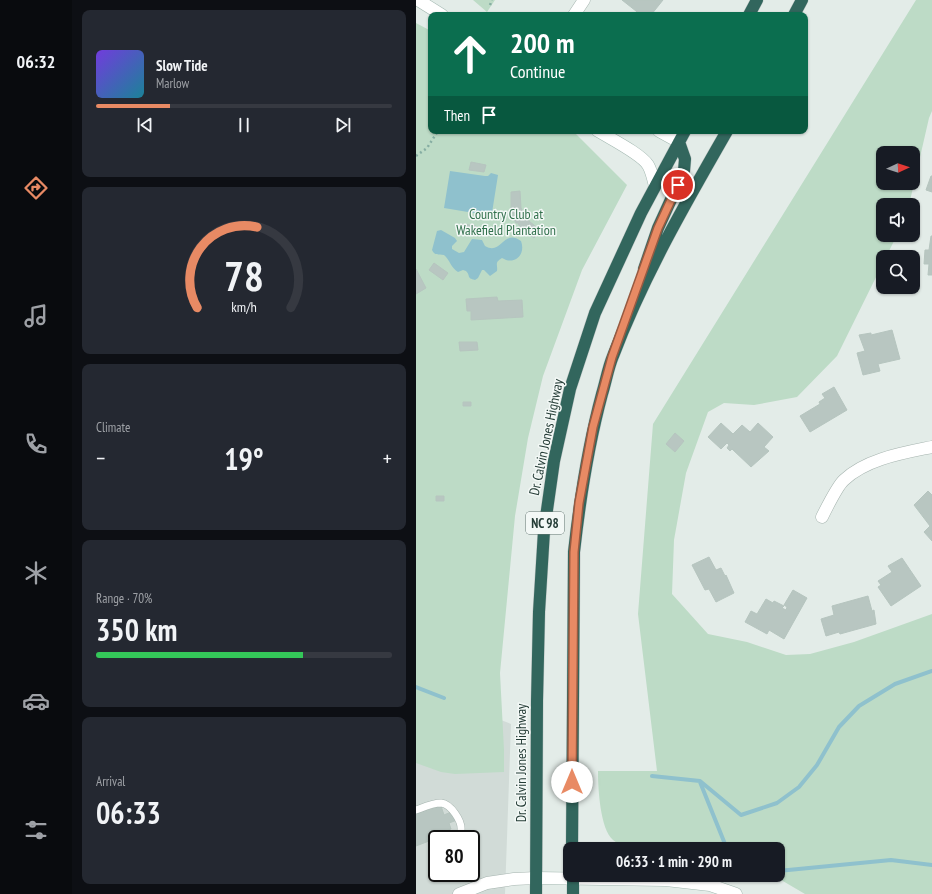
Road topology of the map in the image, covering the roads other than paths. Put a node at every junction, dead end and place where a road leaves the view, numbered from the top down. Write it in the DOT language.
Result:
graph roads {
  1 [pos="418,0"];
  2 [pos="584,0"];
  3 [pos="757,0"];
  4 [pos="802,0"];
  5 [pos="437,12"];
  6 [pos="576,12"];
  7 [pos="751,12"];
  8 [pos="796,12"];
  9 [pos="603,134"];
  10 [pos="665,134"];
  11 [pos="683,134"];
  12 [pos="725,134"];
  13 [pos="679,142"];
  14 [pos="655,186"];
  15 [pos="612,357"];
  16 [pos="932,447"];
  17 [pos="822,517"];
  18 [pos="416,810"];
  19 [pos="461,830"];
  20 [pos="572,842"];
  21 [pos="563,877"];
  22 [pos="536,878"];
  23 [pos="573,882"];
  24 [pos="684,882"];
  25 [pos="459,894"];
  26 [pos="536,894"];
  27 [pos="573,894"];
  28 [pos="736,894"];
  1 -- 5 [label="street"];
  2 -- 6 [label="street"];
  3 -- 7 [label="highway"];
  4 -- 8 [label="highway"];
  9 -- 14 [label="street"];
  10 -- 13 [label="street"];
  11 -- 13 [label="highway, Dr. Calvin Jones Highway / NC 98"];
  12 -- 15 [label="highway, NC 98"];
  13 -- 14 [label="highway, Dr. Calvin Jones Highway / NC 98"];
  13 -- 15 [label="highway"];
  14 -- 22 [label="highway, Dr. Calvin Jones Highway / NC 98"];
  15 -- 20 [label="highway, NC 98"];
  16 -- 17 [label="street"];
  18 -- 19 [label="lane"];
  21 -- 22 [label="street"];
  22 -- 25 [label="street"];
  22 -- 26 [label="highway, Dr. Calvin Jones Highway / NC 98"];
  23 -- 27 [label="highway"];
  24 -- 28 [label="street"];
}
